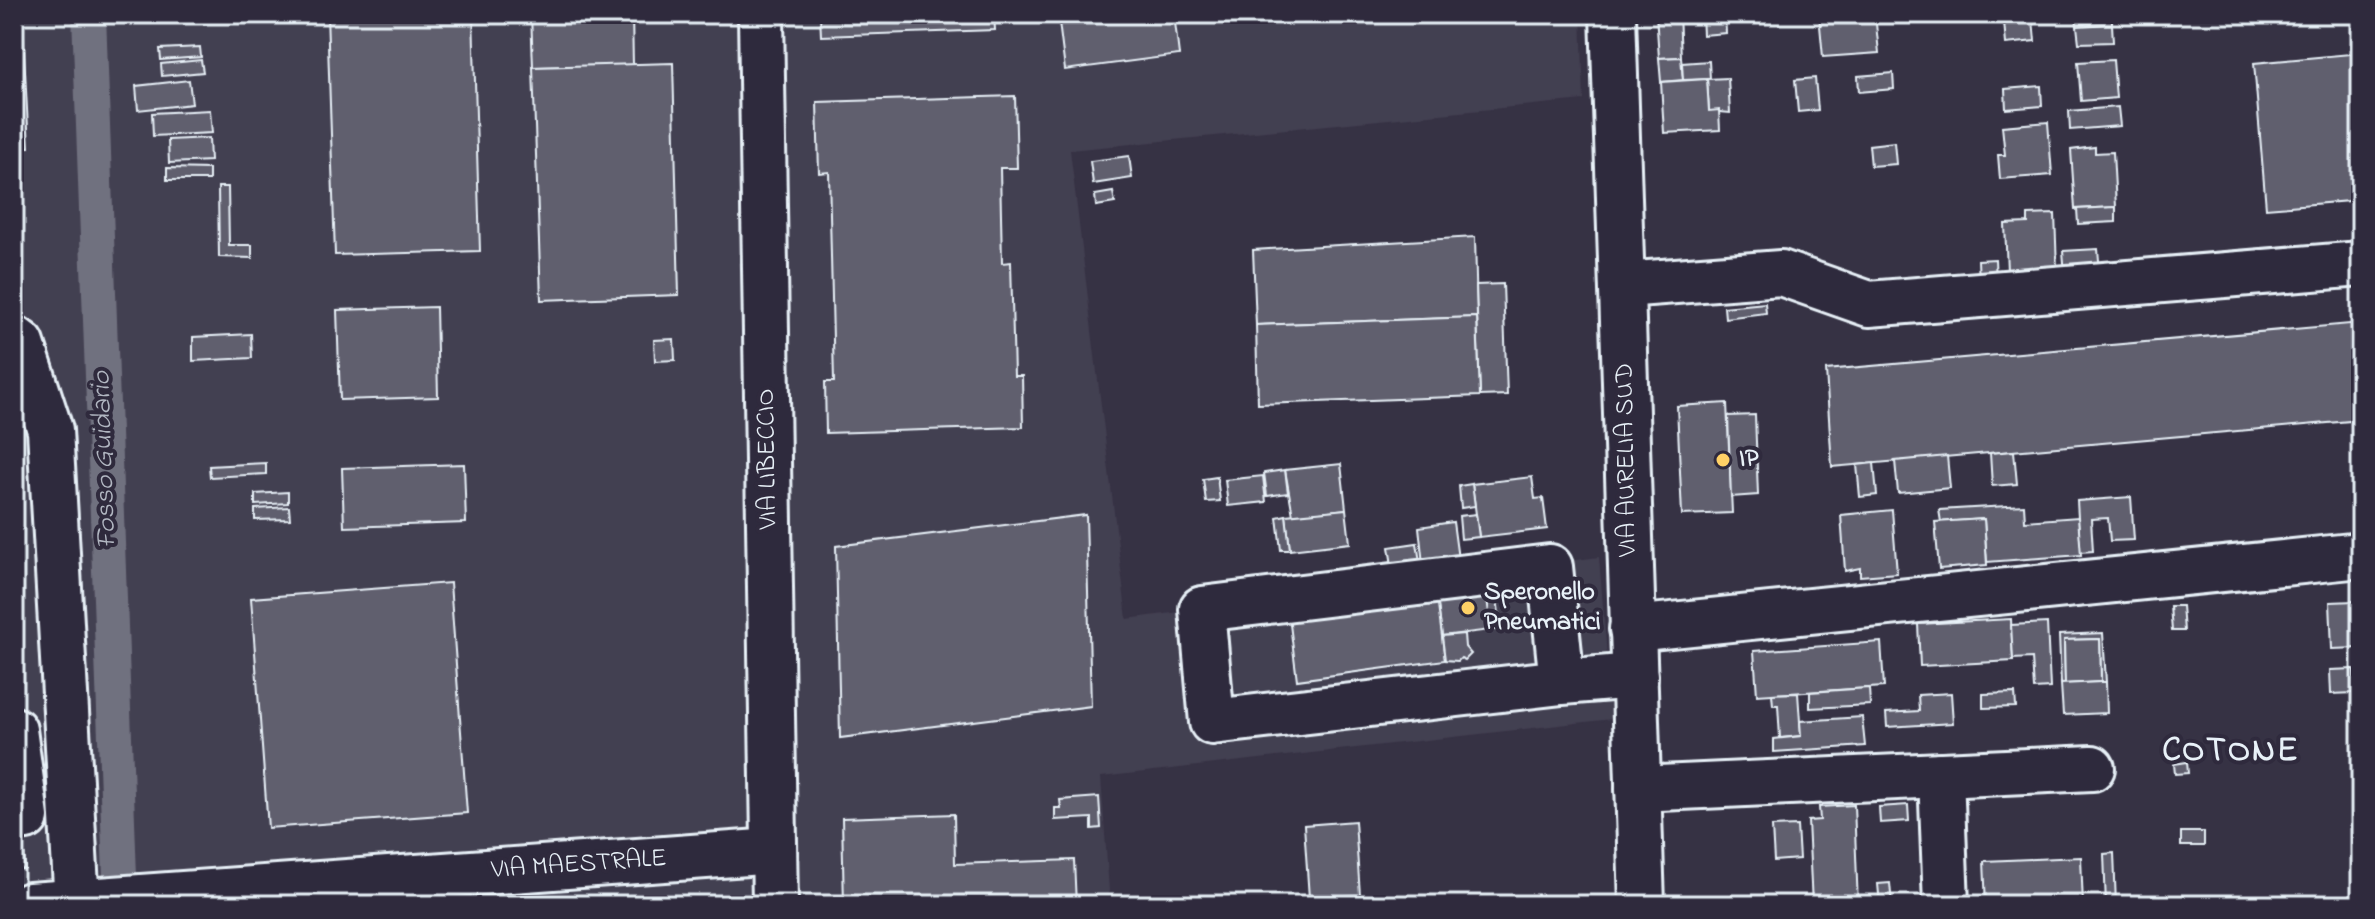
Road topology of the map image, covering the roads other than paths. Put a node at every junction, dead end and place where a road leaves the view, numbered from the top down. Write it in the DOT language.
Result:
graph roads {
  1 [pos="761,14"];
  2 [pos="1613,14"];
  3 [pos="2361,264"];
  4 [pos="1623,285"];
  5 [pos="14,338"];
  6 [pos="28,404"];
  7 [pos="2361,555"];
  8 [pos="1632,629"];
  9 [pos="1635,676"];
  10 [pos="1562,682"];
  11 [pos="14,723"];
  12 [pos="14,730"];
  13 [pos="2092,768"];
  14 [pos="1941,775"];
  15 [pos="1638,789"];
  16 [pos="14,818"];
  17 [pos="774,851"];
  18 [pos="82,902"];
  19 [pos="30,905"];
  20 [pos="775,905"];
  21 [pos="1642,905"];
  22 [pos="1946,905"];
  1 -- 17 [label="street, VIA LIBECCIO"];
  2 -- 4 [label="street, VIA AURELIA SUD"];
  3 -- 4 [label="street"];
  4 -- 8 [label="street, VIA AURELIA SUD"];
  5 -- 6 [label="street"];
  6 -- 18 [label="street"];
  7 -- 8 [label="street"];
  8 -- 9 [label="street, VIA AURELIA SUD"];
  9 -- 10 [label="street"];
  9 -- 15 [label="street, VIA AURELIA SUD"];
  10 -- 10 [label="street"];
  11 -- 12 [label="street"];
  12 -- 16 [label="street"];
  13 -- 14 [label="street"];
  14 -- 15 [label="street"];
  14 -- 22 [label="street"];
  15 -- 21 [label="street, VIA AURELIA SUD"];
  17 -- 18 [label="street, VIA MAESTRALE"];
  17 -- 20 [label="street, VIA LIBECCIO"];
  18 -- 19 [label="street"];
}
